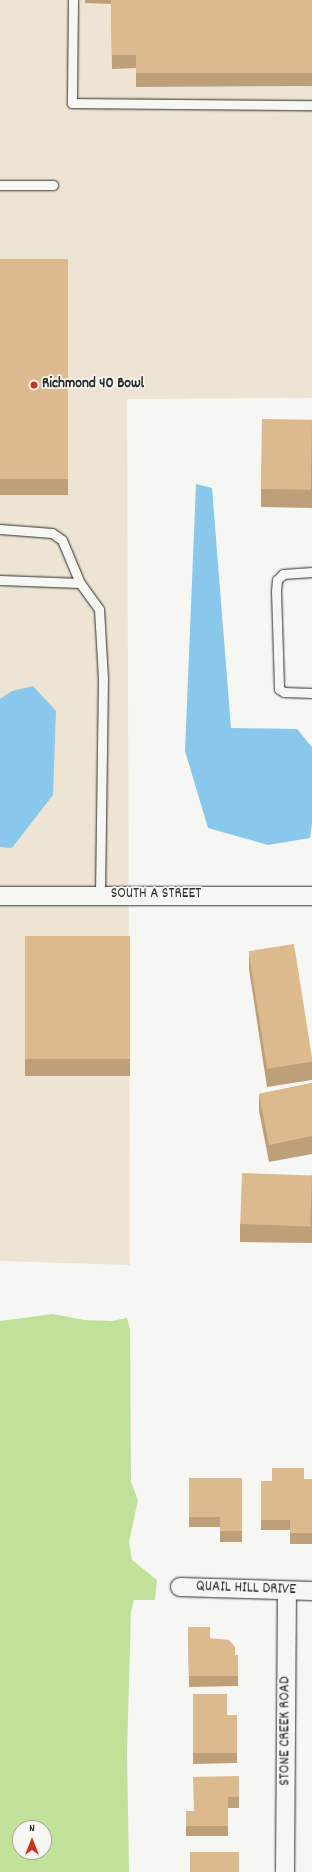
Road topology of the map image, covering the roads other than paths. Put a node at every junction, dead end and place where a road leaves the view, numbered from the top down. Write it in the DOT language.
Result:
graph roads {
  1 [pos="73,0"];
  2 [pos="312,105"];
  3 [pos="0,184"];
  4 [pos="53,184"];
  5 [pos="0,529"];
  6 [pos="312,572"];
  7 [pos="0,580"];
  8 [pos="80,583"];
  9 [pos="312,693"];
  10 [pos="100,895"];
  11 [pos="0,896"];
  12 [pos="312,896"];
  13 [pos="180,1587"];
  14 [pos="287,1591"];
  15 [pos="312,1591"];
  16 [pos="285,1872"];
  1 -- 2 [label="lane"];
  3 -- 4 [label="lane"];
  5 -- 8 [label="lane"];
  6 -- 9 [label="lane"];
  7 -- 8 [label="lane"];
  8 -- 10 [label="lane"];
  10 -- 11 [label="street, SOUTH A STREET"];
  10 -- 12 [label="street, SOUTH A STREET"];
  13 -- 14 [label="street, QUAIL HILL DRIVE"];
  14 -- 15 [label="street, QUAIL HILL DRIVE"];
  14 -- 16 [label="street, STONE CREEK ROAD"];
}
